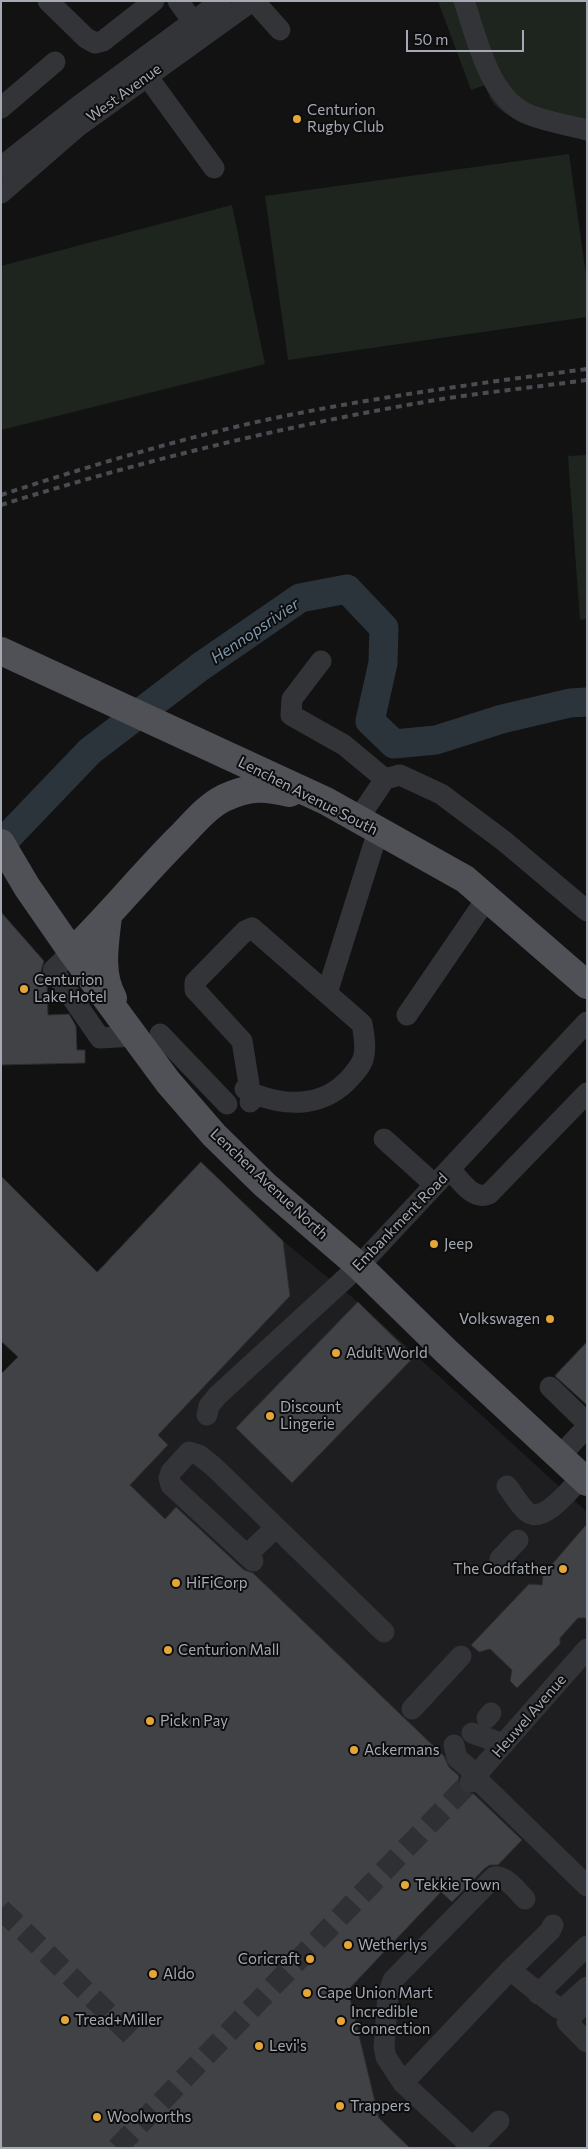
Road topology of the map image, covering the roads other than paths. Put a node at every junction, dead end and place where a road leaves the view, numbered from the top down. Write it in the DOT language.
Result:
graph roads {
  1 [pos="48,1"];
  2 [pos="154,1"];
  3 [pos="178,1"];
  4 [pos="221,1"];
  5 [pos="253,1"];
  6 [pos="464,1"];
  7 [pos="198,28"];
  8 [pos="280,30"];
  9 [pos="55,62"];
  10 [pos="147,76"];
  11 [pos="1,108"];
  12 [pos="587,130"];
  13 [pos="1,166"];
  14 [pos="214,168"];
  15 [pos="2,191"];
  16 [pos="1,651"];
  17 [pos="321,661"];
  18 [pos="385,779"];
  19 [pos="326,801"];
  20 [pos="368,825"];
  21 [pos="1,843"];
  22 [pos="487,898"];
  23 [pos="587,911"];
  24 [pos="108,916"];
  25 [pos="72,952"];
  26 [pos="587,985"];
  27 [pos="327,993"];
  28 [pos="407,1015"];
  29 [pos="587,1022"];
  30 [pos="148,1035"];
  31 [pos="587,1093"];
  32 [pos="227,1104"];
  33 [pos="384,1138"];
  34 [pos="450,1169"];
  35 [pos="435,1185"];
  36 [pos="359,1266"];
  37 [pos="550,1387"];
  38 [pos="207,1415"];
  39 [pos="587,1423"];
  40 [pos="587,1427"];
  41 [pos="560,1456"];
  42 [pos="584,1479"];
  43 [pos="507,1486"];
  44 [pos="276,1527"];
  45 [pos="518,1540"];
  46 [pos="500,1559"];
  47 [pos="384,1632"];
  48 [pos="587,1649"];
  49 [pos="461,1656"];
  50 [pos="412,1709"];
  51 [pos="472,1733"];
  52 [pos="504,1744"];
  53 [pos="454,1745"];
  54 [pos="474,1778"];
  55 [pos="587,1886"];
  56 [pos="525,1899"];
  57 [pos="553,1925"];
  58 [pos="587,1946"];
  59 [pos="510,1970"];
  60 [pos="587,1986"];
  61 [pos="538,1994"];
  62 [pos="587,2000"];
  63 [pos="587,2041"];
  64 [pos="402,2083"];
  65 [pos="499,2121"];
  66 [pos="472,2148"];
  1 -- 2 [label="street"];
  3 -- 7 [label="street"];
  4 -- 7 [label="street, West Avenue"];
  5 -- 7 [label="street, West Avenue"];
  5 -- 8 [label="street"];
  6 -- 12 [label="street"];
  7 -- 10 [label="street, West Avenue"];
  7 -- 13 [label="street, West Avenue"];
  9 -- 11 [label="street"];
  10 -- 14 [label="street"];
  10 -- 15 [label="street, West Avenue"];
  16 -- 19 [label="main road, Lenchen Avenue South"];
  17 -- 18 [label="street"];
  18 -- 20 [label="street"];
  18 -- 23 [label="street"];
  19 -- 20 [label="main road, Lenchen Avenue South"];
  19 -- 24 [label="main road"];
  20 -- 22 [label="main road, Lenchen Avenue South"];
  20 -- 27 [label="street"];
  21 -- 25 [label="main road, Lenchen Avenue North"];
  22 -- 26 [label="main road, Lenchen Avenue South"];
  22 -- 28 [label="street"];
  24 -- 25 [label="main road"];
  24 -- 30 [label="main road"];
  25 -- 30 [label="main road, Lenchen Avenue North"];
  27 -- 27 [label="street"];
  29 -- 34 [label="street, Embankment Road"];
  30 -- 32 [label="street"];
  30 -- 36 [label="main road, Lenchen Avenue North"];
  31 -- 34 [label="street"];
  33 -- 35 [label="street"];
  34 -- 35 [label="street, Embankment Road"];
  35 -- 36 [label="street, Embankment Road"];
  36 -- 38 [label="street, Embankment Road"];
  36 -- 41 [label="main road, Lenchen Avenue North"];
  37 -- 39 [label="street"];
  40 -- 41 [label="street"];
  41 -- 42 [label="main road, Lenchen Avenue North"];
  42 -- 43 [label="street"];
  44 -- 44 [label="street"];
  44 -- 47 [label="street"];
  45 -- 46 [label="street"];
  48 -- 52 [label="street, Heuwel Avenue"];
  49 -- 50 [label="street"];
  51 -- 52 [label="street"];
  52 -- 54 [label="street, Heuwel Avenue"];
  53 -- 54 [label="street"];
  54 -- 55 [label="street"];
  56 -- 64 [label="street"];
  57 -- 59 [label="street"];
  58 -- 61 [label="street"];
  59 -- 61 [label="street"];
  59 -- 64 [label="street"];
  60 -- 61 [label="street"];
  62 -- 63 [label="street"];
  64 -- 66 [label="street"];
  65 -- 66 [label="street"];
}
